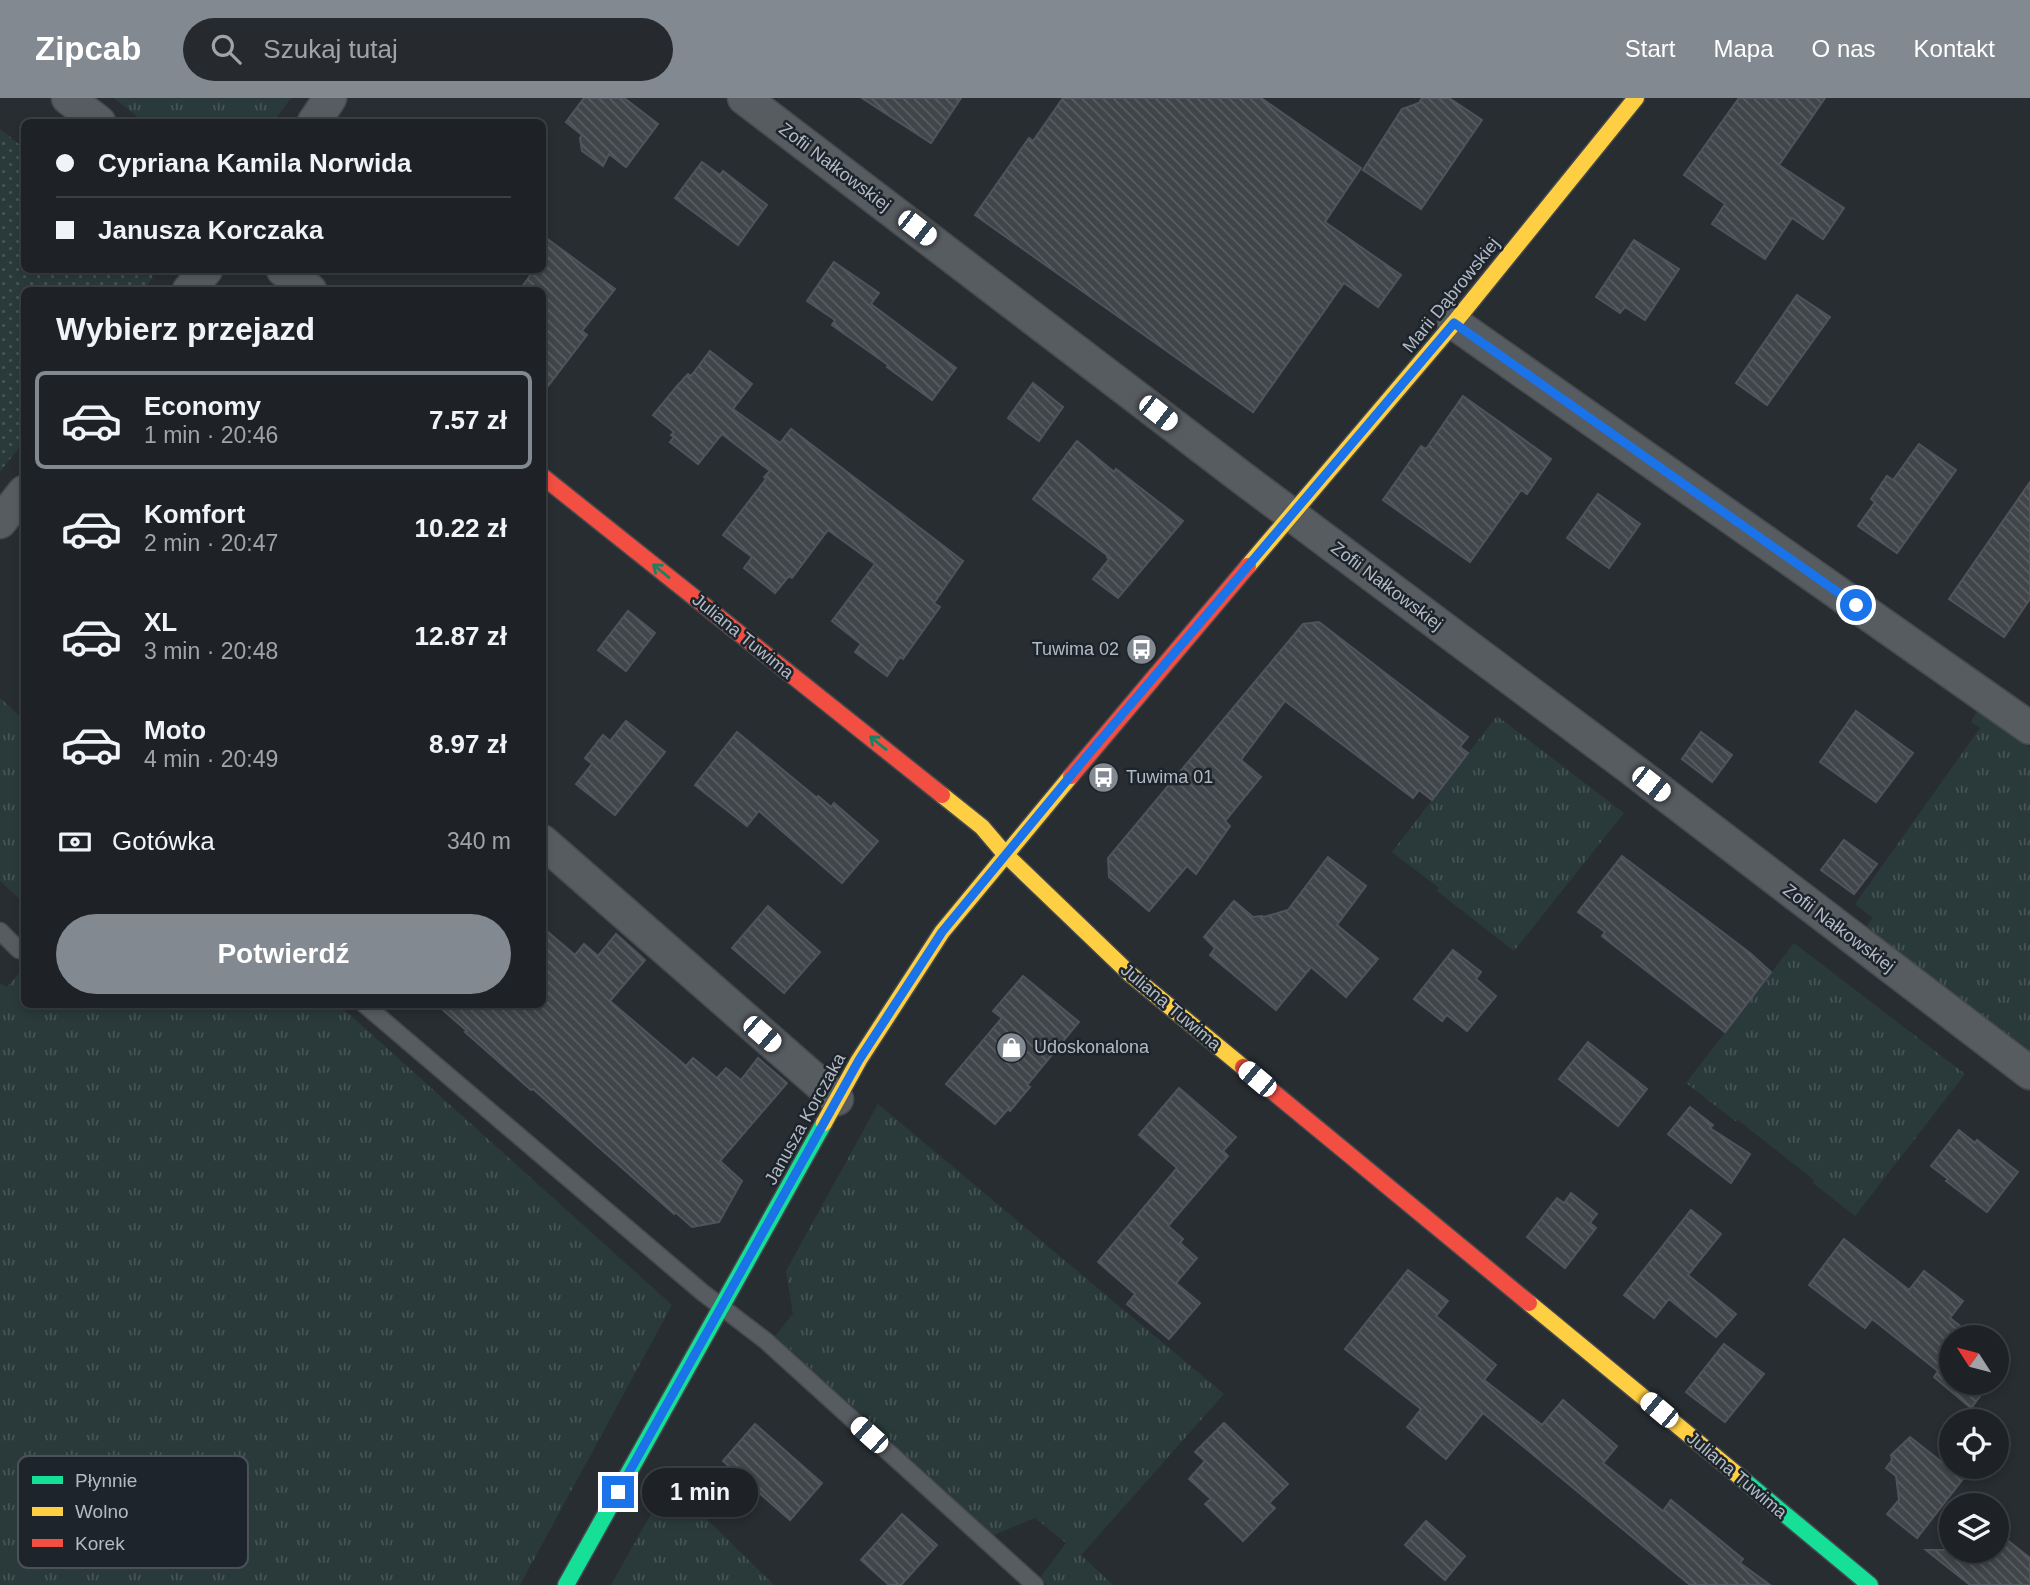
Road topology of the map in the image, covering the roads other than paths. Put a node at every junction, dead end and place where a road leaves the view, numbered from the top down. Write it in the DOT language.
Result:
graph roads {
  1 [pos="68,98"];
  2 [pos="330,98"];
  3 [pos="744,98"];
  4 [pos="1636,98"];
  5 [pos="95,119"];
  6 [pos="316,119"];
  7 [pos="203,273"];
  8 [pos="287,273"];
  9 [pos="192,287"];
  10 [pos="306,287"];
  11 [pos="1454,323"];
  12 [pos="546,479"];
  13 [pos="21,496"];
  14 [pos="1292,514"];
  15 [pos="0,522"];
  16 [pos="2030,728"];
  17 [pos="546,844"];
  18 [pos="1005,854"];
  19 [pos="0,931"];
  20 [pos="19,950"];
  21 [pos="369,1008"];
  22 [pos="2030,1073"];
  23 [pos="837,1099"];
  24 [pos="721,1307"];
  25 [pos="566,1585"];
  26 [pos="1035,1585"];
  27 [pos="1870,1585"];
  1 -- 5 [label="street"];
  2 -- 6 [label="street"];
  3 -- 14 [label="street, Zofii Nałkowskiej"];
  4 -- 11 [label="street, Marii Dąbrowskiej"];
  7 -- 9 [label="street"];
  8 -- 10 [label="street"];
  11 -- 14 [label="street, Marii Dąbrowskiej"];
  11 -- 16 [label="street"];
  18 -- 12 [label="street, Juliana Tuwima, one-way"];
  13 -- 15 [label="street"];
  14 -- 18 [label="street, Janusza Korczaka"];
  14 -- 22 [label="street, Zofii Nałkowskiej"];
  17 -- 23 [label="street"];
  18 -- 23 [label="street, Janusza Korczaka"];
  18 -- 27 [label="street, Juliana Tuwima"];
  19 -- 20 [label="lane"];
  21 -- 24 [label="lane"];
  23 -- 24 [label="street, Janusza Korczaka"];
  24 -- 25 [label="street, Janusza Korczaka"];
  24 -- 26 [label="lane"];
}
